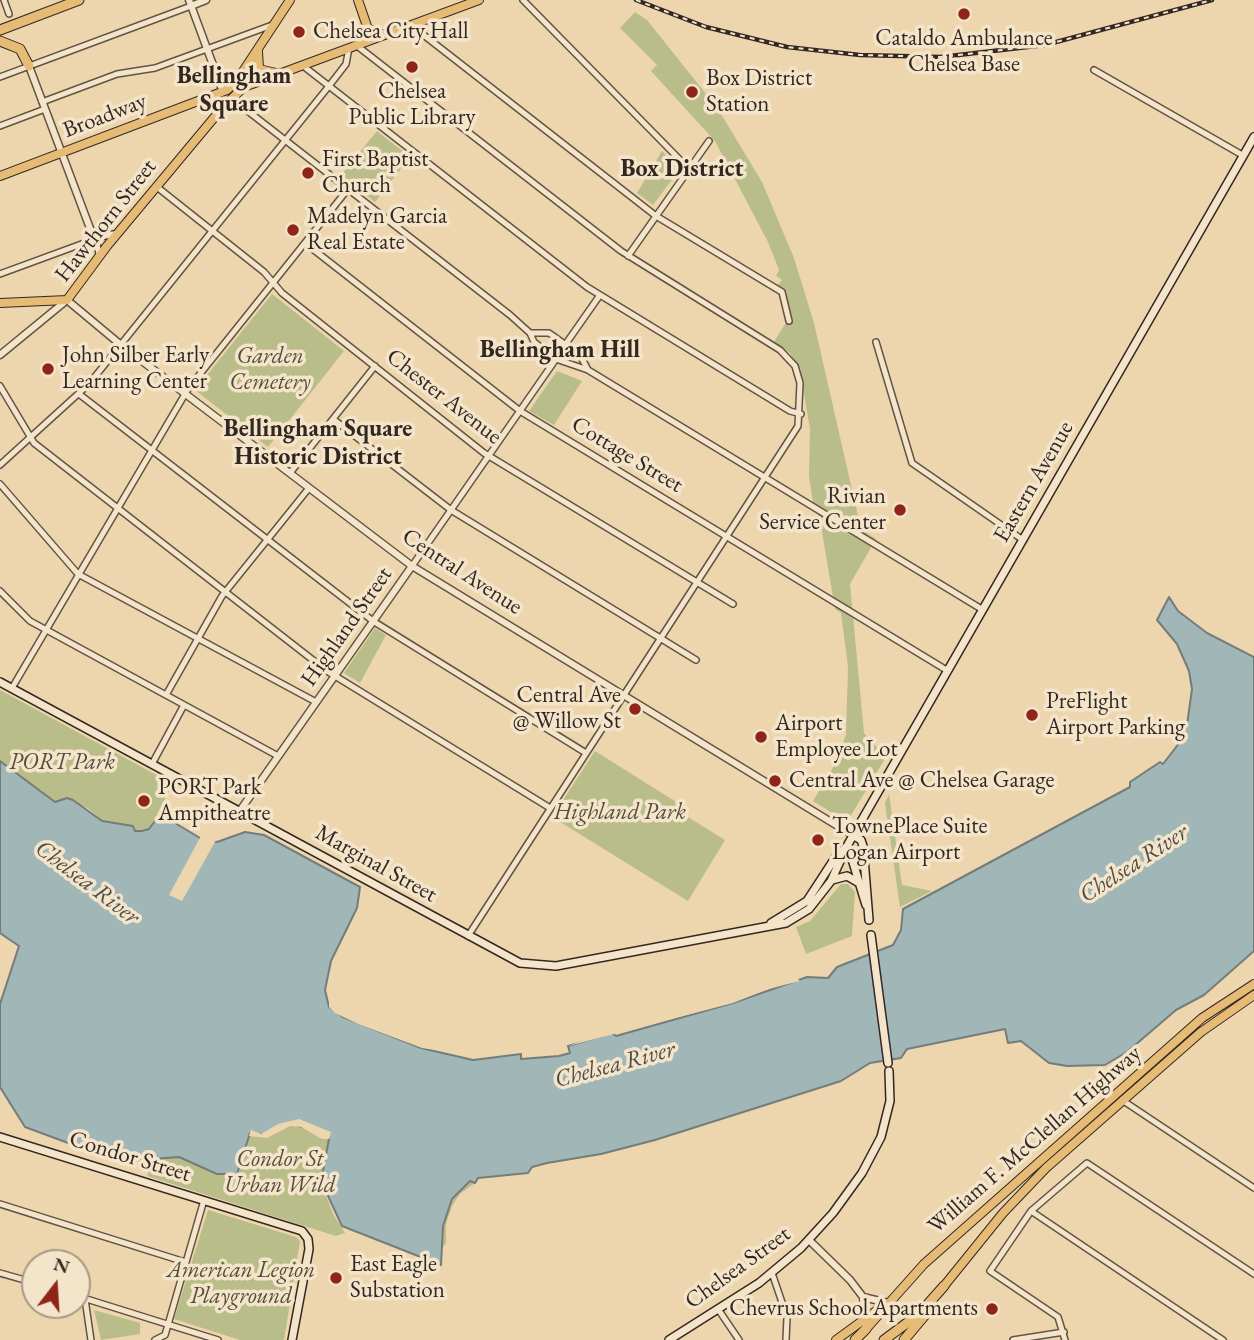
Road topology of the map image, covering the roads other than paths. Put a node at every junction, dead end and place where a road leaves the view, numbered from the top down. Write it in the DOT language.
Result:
graph roads {
  1 [pos="4,0"];
  2 [pos="69,0"];
  3 [pos="79,0"];
  4 [pos="206,0"];
  5 [pos="290,0"];
  6 [pos="358,0"];
  7 [pos="479,0"];
  8 [pos="523,0"];
  9 [pos="190,3"];
  10 [pos="9,14"];
  11 [pos="275,23"];
  12 [pos="414,24"];
  13 [pos="368,29"];
  14 [pos="0,30"];
  15 [pos="389,33"];
  16 [pos="0,41"];
  17 [pos="352,47"];
  18 [pos="258,48"];
  19 [pos="207,49"];
  20 [pos="302,65"];
  21 [pos="29,66"];
  22 [pos="1094,70"];
  23 [pos="282,72"];
  24 [pos="0,77"];
  25 [pos="329,86"];
  26 [pos="223,92"];
  27 [pos="230,99"];
  28 [pos="43,105"];
  29 [pos="0,126"];
  30 [pos="1254,137"];
  31 [pos="286,141"];
  32 [pos="709,141"];
  33 [pos="61,153"];
  34 [pos="1244,156"];
  35 [pos="688,168"];
  36 [pos="0,176"];
  37 [pos="157,187"];
  38 [pos="348,189"];
  39 [pos="656,216"];
  40 [pos="90,230"];
  41 [pos="213,231"];
  42 [pos="117,234"];
  43 [pos="88,242"];
  44 [pos="305,243"];
  45 [pos="628,256"];
  46 [pos="97,260"];
  47 [pos="0,274"];
  48 [pos="272,284"];
  49 [pos="600,295"];
  50 [pos="68,300"];
  51 [pos="0,303"];
  52 [pos="789,321"];
  53 [pos="530,332"];
  54 [pos="876,342"];
  55 [pos="121,345"];
  56 [pos="565,345"];
  57 [pos="0,355"];
  58 [pos="556,359"];
  59 [pos="375,366"];
  60 [pos="588,370"];
  61 [pos="0,386"];
  62 [pos="185,393"];
  63 [pos="79,394"];
  64 [pos="520,411"];
  65 [pos="801,414"];
  66 [pos="333,419"];
  67 [pos="30,438"];
  68 [pos="152,452"];
  69 [pos="489,456"];
  70 [pos="0,465"];
  71 [pos="289,473"];
  72 [pos="764,478"];
  73 [pos="0,484"];
  74 [pos="310,488"];
  75 [pos="118,509"];
  76 [pos="451,510"];
  77 [pos="727,536"];
  78 [pos="1023,540"];
  79 [pos="267,541"];
  80 [pos="412,566"];
  81 [pos="80,576"];
  82 [pos="697,582"];
  83 [pos="0,591"];
  84 [pos="225,593"];
  85 [pos="733,604"];
  86 [pos="983,610"];
  87 [pos="373,621"];
  88 [pos="48,630"];
  89 [pos="198,637"];
  90 [pos="661,638"];
  91 [pos="696,660"];
  92 [pos="948,671"];
  93 [pos="334,676"];
  94 [pos="0,681"];
  95 [pos="12,688"];
  96 [pos="166,695"];
  97 [pos="624,695"];
  98 [pos="316,702"];
  99 [pos="184,705"];
  100 [pos="586,753"];
  101 [pos="278,756"];
  102 [pos="152,764"];
  103 [pos="550,808"];
  104 [pos="239,812"];
  105 [pos="842,828"];
  106 [pos="858,838"];
  107 [pos="847,846"];
  108 [pos="831,881"];
  109 [pos="864,886"];
  110 [pos="759,927"];
  111 [pos="468,936"];
  112 [pos="1254,984"];
  113 [pos="1254,995"];
  114 [pos="1122,1100"];
  115 [pos="0,1137"];
  116 [pos="1254,1188"];
  117 [pos="204,1200"];
  118 [pos="0,1204"];
  119 [pos="1031,1211"];
  120 [pos="809,1240"];
  121 [pos="185,1262"];
  122 [pos="0,1273"];
  123 [pos="772,1273"];
  124 [pos="1254,1275"];
  125 [pos="21,1279"];
  126 [pos="944,1286"];
  127 [pos="863,1297"];
  128 [pos="91,1301"];
  129 [pos="888,1303"];
  130 [pos="718,1309"];
  131 [pos="88,1319"];
  132 [pos="865,1319"];
  133 [pos="166,1324"];
  134 [pos="866,1329"];
  135 [pos="1064,1332"];
  136 [pos="91,1340"];
  137 [pos="155,1340"];
  138 [pos="218,1340"];
  139 [pos="292,1340"];
  140 [pos="669,1340"];
  141 [pos="739,1340"];
  142 [pos="786,1340"];
  143 [pos="836,1340"];
  144 [pos="855,1340"];
  145 [pos="884,1340"];
  146 [pos="904,1340"];
  147 [pos="1013,1340"];
  148 [pos="1065,1340"];
  149 [pos="1223,1340"];
  1 -- 10 [label="street"];
  2 -- 14 [label="highway"];
  3 -- 14 [label="highway"];
  4 -- 9 [label="street"];
  5 -- 11 [label="main road"];
  6 -- 13 [label="main road"];
  7 -- 12 [label="main road"];
  8 -- 35 [label="street"];
  9 -- 19 [label="street"];
  9 -- 21 [label="street"];
  11 -- 18 [label="main road"];
  11 -- 19 [label="street"];
  12 -- 15 [label="main road"];
  12 -- 39 [label="street"];
  13 -- 15 [label="main road"];
  13 -- 17 [label="main road"];
  15 -- 17 [label="main road"];
  16 -- 21 [label="highway"];
  17 -- 20 [label="main road"];
  17 -- 25 [label="street"];
  17 -- 45 [label="street"];
  18 -- 23 [label="main road"];
  18 -- 26 [label="main road"];
  19 -- 26 [label="street"];
  19 -- 28 [label="street"];
  20 -- 23 [label="main road"];
  20 -- 25 [label="street"];
  21 -- 24 [label="street"];
  21 -- 28 [label="street"];
  22 -- 34 [label="street"];
  23 -- 27 [label="main road"];
  25 -- 31 [label="street"];
  25 -- 49 [label="street"];
  26 -- 33 [label="main road, Broadway"];
  27 -- 31 [label="street"];
  27 -- 37 [label="main road, Hawthorn Street"];
  28 -- 29 [label="street"];
  28 -- 33 [label="street"];
  30 -- 34 [label="main road, Eastern Avenue"];
  31 -- 38 [label="street"];
  31 -- 41 [label="street"];
  32 -- 35 [label="street"];
  33 -- 36 [label="main road, Broadway"];
  33 -- 40 [label="street"];
  34 -- 78 [label="main road, Eastern Avenue"];
  35 -- 39 [label="street"];
  37 -- 41 [label="street, Chester Avenue"];
  37 -- 42 [label="main road, Hawthorn Street"];
  38 -- 44 [label="street"];
  38 -- 53 [label="street"];
  39 -- 45 [label="street"];
  39 -- 52 [label="street"];
  40 -- 42 [label="street"];
  40 -- 43 [label="street"];
  41 -- 48 [label="street, Chester Avenue"];
  41 -- 55 [label="street"];
  42 -- 46 [label="main road, Hawthorn Street"];
  43 -- 46 [label="street"];
  43 -- 47 [label="street"];
  44 -- 48 [label="street"];
  44 -- 64 [label="street, Cottage Street"];
  45 -- 65 [label="street"];
  46 -- 50 [label="main road, Hawthorn Street"];
  48 -- 59 [label="street, Chester Avenue"];
  48 -- 62 [label="street"];
  49 -- 56 [label="street"];
  49 -- 65 [label="street"];
  50 -- 51 [label="main road"];
  50 -- 55 [label="street, Central Avenue"];
  50 -- 57 [label="street, Hawthorn Street"];
  53 -- 56 [label="street"];
  53 -- 58 [label="street"];
  54 -- 78 [label="street"];
  55 -- 62 [label="street, Central Avenue"];
  55 -- 63 [label="street"];
  56 -- 60 [label="street"];
  58 -- 60 [label="street"];
  58 -- 64 [label="street, Highland Street"];
  59 -- 66 [label="street"];
  59 -- 69 [label="street, Chester Avenue"];
  60 -- 72 [label="street"];
  61 -- 67 [label="street"];
  62 -- 68 [label="street"];
  62 -- 71 [label="street, Central Avenue"];
  63 -- 67 [label="street"];
  63 -- 68 [label="street"];
  64 -- 69 [label="street, Highland Street"];
  64 -- 77 [label="street, Cottage Street"];
  65 -- 72 [label="street"];
  66 -- 71 [label="street"];
  66 -- 76 [label="street"];
  67 -- 70 [label="street"];
  67 -- 75 [label="street"];
  68 -- 75 [label="street"];
  68 -- 79 [label="street"];
  69 -- 76 [label="street, Highland Street"];
  69 -- 82 [label="street, Chester Avenue"];
  71 -- 74 [label="street, Central Avenue"];
  72 -- 77 [label="street"];
  72 -- 86 [label="street"];
  73 -- 81 [label="street"];
  74 -- 79 [label="street"];
  74 -- 80 [label="street, Central Avenue"];
  75 -- 81 [label="street"];
  75 -- 84 [label="street"];
  76 -- 80 [label="street, Highland Street"];
  76 -- 90 [label="street"];
  77 -- 82 [label="street"];
  77 -- 92 [label="street, Cottage Street"];
  78 -- 86 [label="main road, Eastern Avenue"];
  79 -- 84 [label="street"];
  79 -- 87 [label="street"];
  80 -- 87 [label="street, Highland Street"];
  80 -- 97 [label="street, Central Avenue"];
  81 -- 88 [label="street"];
  81 -- 89 [label="street"];
  82 -- 85 [label="street, Chester Avenue"];
  82 -- 90 [label="street"];
  83 -- 88 [label="street"];
  84 -- 89 [label="street"];
  84 -- 93 [label="street"];
  86 -- 92 [label="main road, Eastern Avenue"];
  87 -- 93 [label="street, Highland Street"];
  87 -- 100 [label="street"];
  88 -- 95 [label="street"];
  88 -- 96 [label="street"];
  89 -- 96 [label="street"];
  89 -- 98 [label="street"];
  90 -- 91 [label="street"];
  90 -- 97 [label="street"];
  92 -- 106 [label="main road, Eastern Avenue"];
  93 -- 98 [label="street, Highland Street"];
  93 -- 103 [label="street"];
  94 -- 95 [label="main road, Marginal Street"];
  95 -- 102 [label="main road, Marginal Street"];
  96 -- 99 [label="street"];
  97 -- 100 [label="street"];
  97 -- 105 [label="street, Central Avenue"];
  98 -- 101 [label="street, Highland Street"];
  99 -- 101 [label="street"];
  99 -- 102 [label="street"];
  100 -- 103 [label="street"];
  101 -- 104 [label="street, Highland Street"];
  102 -- 104 [label="main road, Marginal Street"];
  103 -- 111 [label="street"];
  104 -- 111 [label="main road, Marginal Street"];
  105 -- 106 [label="street, Central Avenue"];
  105 -- 107 [label="street, Chelsea Street"];
  106 -- 107 [label="main road, Eastern Avenue"];
  106 -- 109 [label="main road, Chelsea Street"];
  107 -- 108 [label="main road, Marginal Street"];
  107 -- 109 [label="main road, Chelsea Street"];
  107 -- 110 [label="main road, Marginal Street"];
  108 -- 109 [label="main road"];
  108 -- 110 [label="main road, Marginal Street"];
  109 -- 120 [label="main road, Chelsea Street"];
  110 -- 111 [label="main road, Marginal Street"];
  112 -- 129 [label="main road, William F. McClellan Highway"];
  113 -- 114 [label="main road, William F. McClellan Highway"];
  114 -- 116 [label="street"];
  114 -- 126 [label="main road, William F. McClellan Highway"];
  115 -- 117 [label="main road, Condor Street"];
  117 -- 121 [label="street"];
  117 -- 139 [label="main road, Condor Street"];
  118 -- 121 [label="street"];
  119 -- 124 [label="street"];
  119 -- 135 [label="street"];
  119 -- 149 [label="street"];
  120 -- 123 [label="main road, Chelsea Street"];
  120 -- 127 [label="street"];
  121 -- 133 [label="street"];
  122 -- 125 [label="street"];
  123 -- 130 [label="main road, Chelsea Street"];
  123 -- 142 [label="street"];
  126 -- 145 [label="highway, William F. McClellan Highway"];
  126 -- 146 [label="highway"];
  127 -- 129 [label="street"];
  127 -- 132 [label="street"];
  128 -- 133 [label="street"];
  129 -- 132 [label="main road"];
  129 -- 134 [label="main road, William F. McClellan Highway"];
  130 -- 140 [label="main road, Chelsea Street"];
  130 -- 141 [label="street"];
  131 -- 136 [label="street"];
  132 -- 134 [label="street"];
  132 -- 143 [label="main road"];
  133 -- 137 [label="street"];
  133 -- 138 [label="street"];
  134 -- 144 [label="highway, William F. McClellan Highway"];
  135 -- 147 [label="street"];
  135 -- 148 [label="street"];
}
